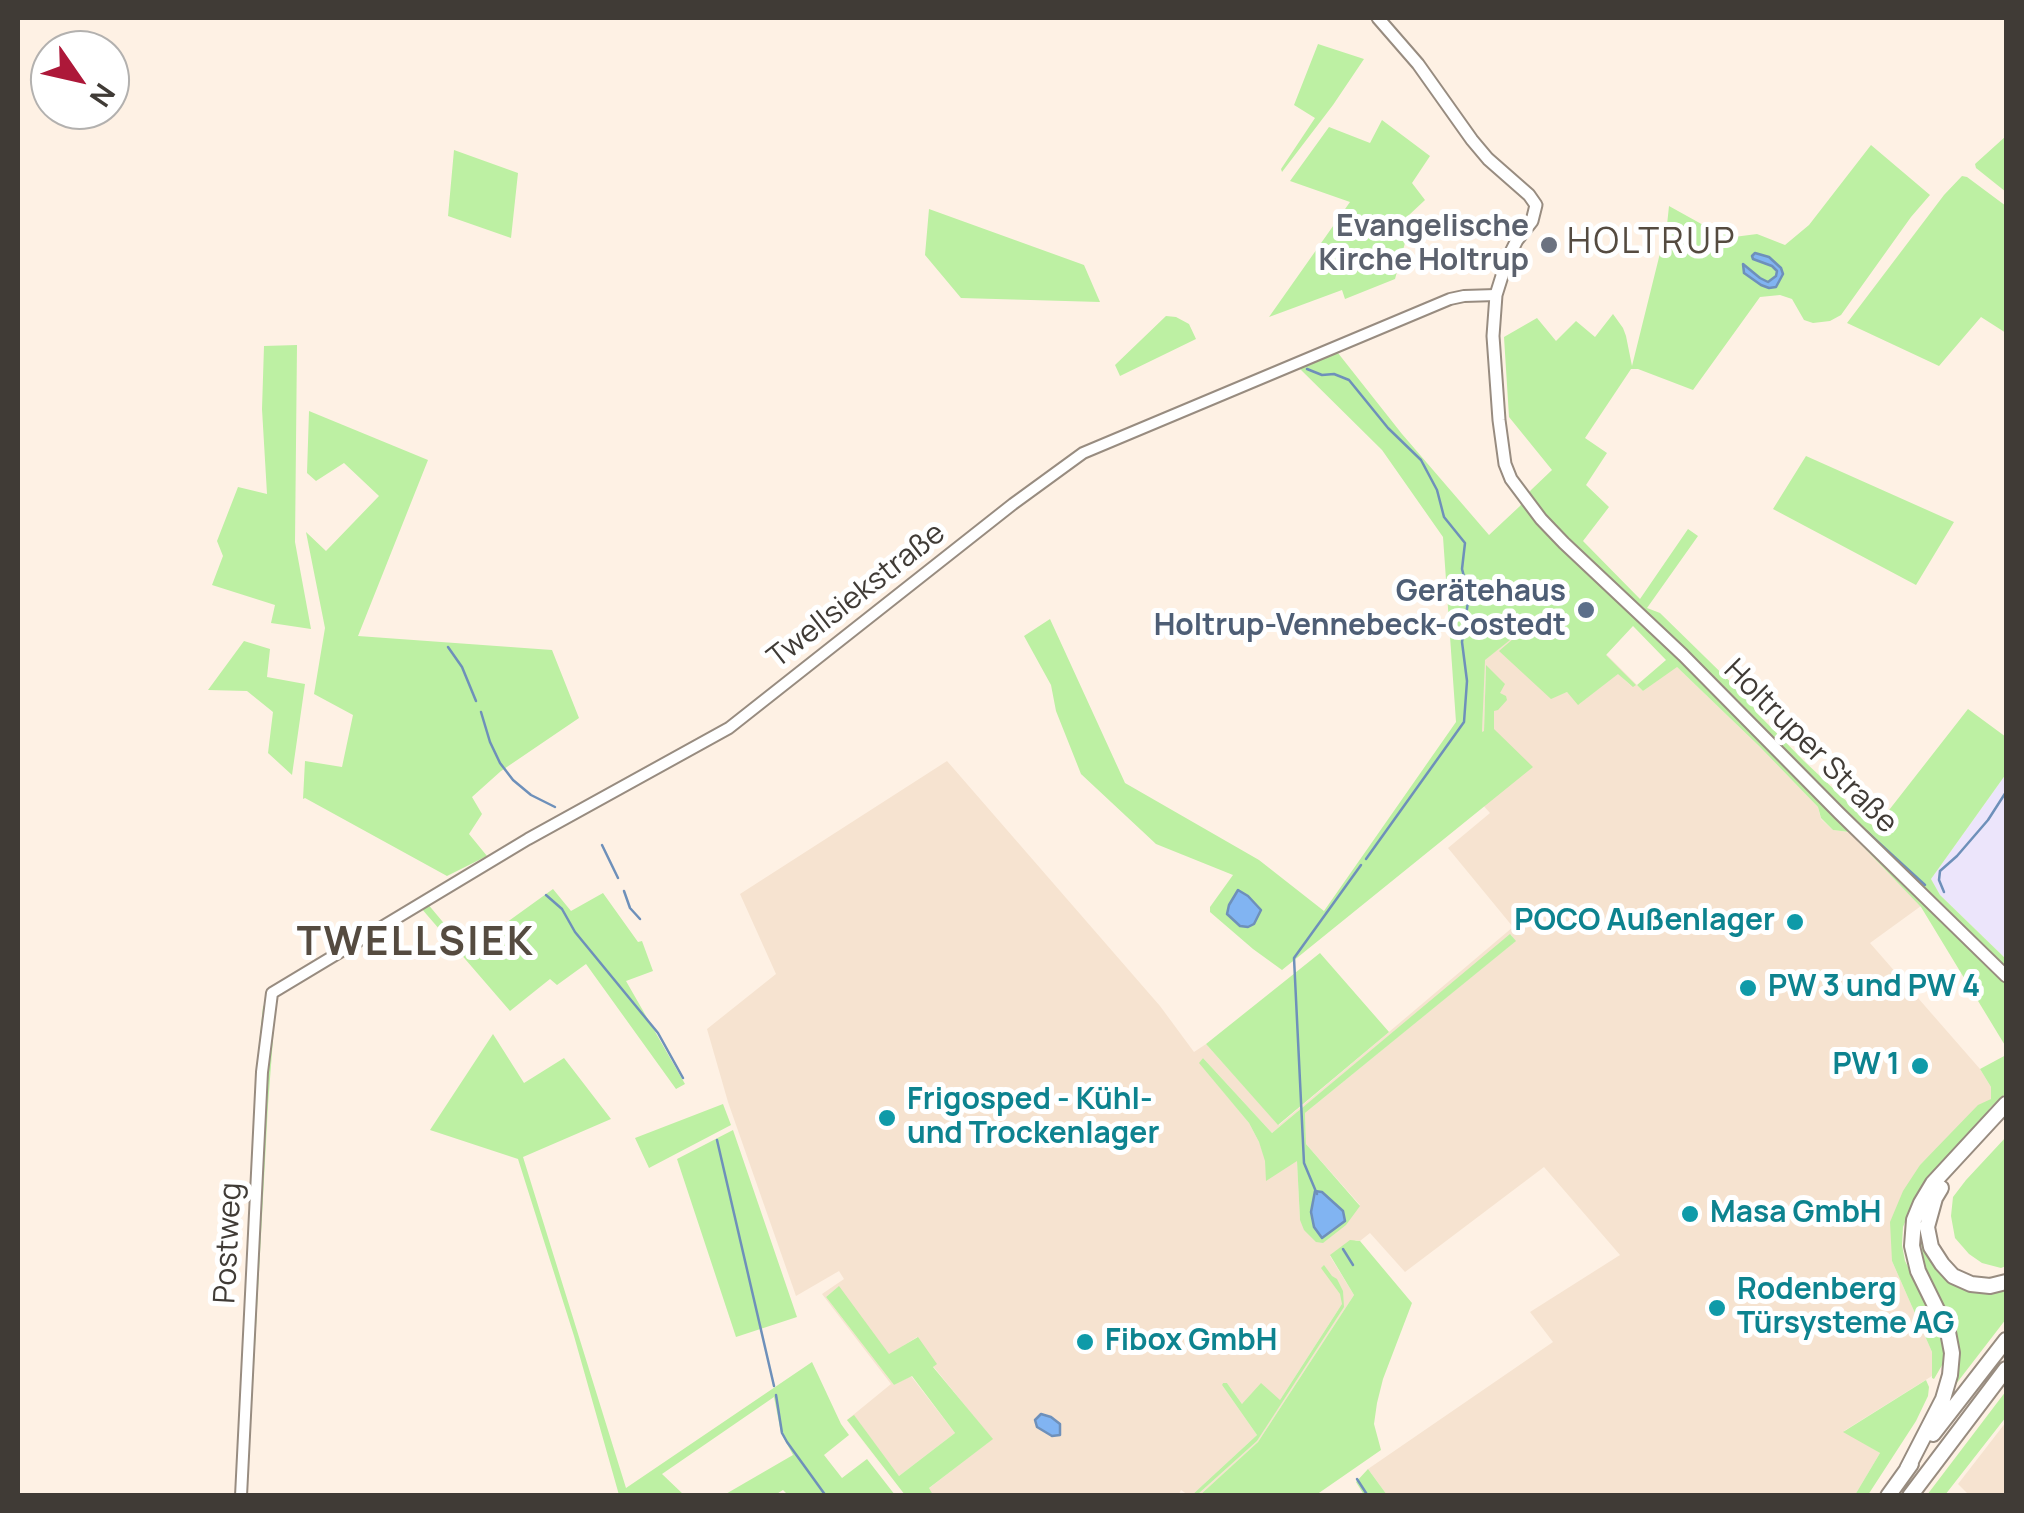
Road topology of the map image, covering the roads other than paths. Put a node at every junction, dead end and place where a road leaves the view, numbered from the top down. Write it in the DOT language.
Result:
graph roads {
  1 [pos="1378,18"];
  2 [pos="1496,296"];
  3 [pos="2006,976"];
  4 [pos="272,993"];
  5 [pos="2006,1104"];
  6 [pos="2006,1115"];
  7 [pos="2006,1282"];
  8 [pos="2006,1340"];
  9 [pos="2006,1369"];
  10 [pos="1907,1469"];
  11 [pos="241,1496"];
  12 [pos="1888,1496"];
  13 [pos="1910,1496"];
  1 -- 2 [label="main road, Holtruper Straße"];
  2 -- 3 [label="main road, Holtruper Straße"];
  2 -- 4 [label="street, Twellsiekstraße"];
  4 -- 11 [label="street, Postweg"];
  5 -- 10 [label="highway"];
  6 -- 7 [label="highway"];
  8 -- 10 [label="highway"];
  9 -- 13 [label="highway"];
  10 -- 12 [label="highway"];
}
